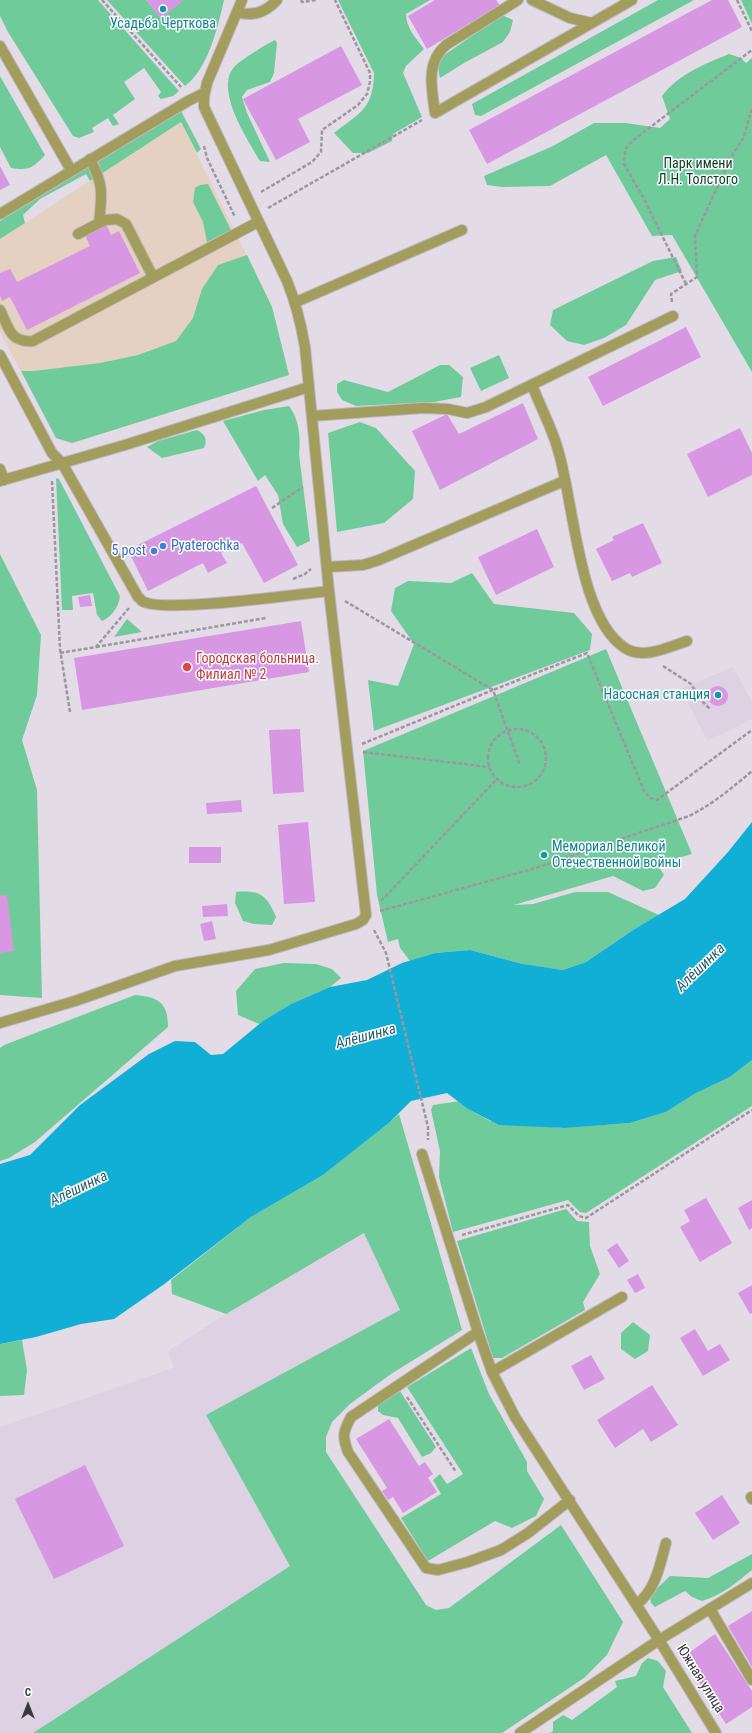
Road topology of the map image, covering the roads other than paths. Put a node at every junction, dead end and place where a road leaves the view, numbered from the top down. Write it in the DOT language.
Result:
graph roads {
  1 [pos="242,0"];
  2 [pos="277,0"];
  3 [pos="518,0"];
  4 [pos="532,0"];
  5 [pos="632,0"];
  6 [pos="237,12"];
  7 [pos="592,23"];
  8 [pos="0,46"];
  9 [pos="204,93"];
  10 [pos="90,159"];
  11 [pos="71,170"];
  12 [pos="0,214"];
  13 [pos="99,222"];
  14 [pos="258,222"];
  15 [pos="462,230"];
  16 [pos="78,234"];
  17 [pos="153,277"];
  18 [pos="296,302"];
  19 [pos="0,310"];
  20 [pos="673,316"];
  21 [pos="0,355"];
  22 [pos="532,385"];
  23 [pos="309,387"];
  24 [pos="312,416"];
  25 [pos="62,463"];
  26 [pos="0,469"];
  27 [pos="2,480"];
  28 [pos="564,480"];
  29 [pos="327,567"];
  30 [pos="329,591"];
  31 [pos="687,641"];
  32 [pos="0,1022"];
  33 [pos="422,1154"];
  34 [pos="622,1297"];
  35 [pos="478,1332"];
  36 [pos="492,1372"];
  37 [pos="570,1500"];
  38 [pos="666,1543"];
  39 [pos="752,1583"];
  40 [pos="637,1604"];
  41 [pos="710,1609"];
  42 [pos="659,1640"];
  43 [pos="752,1680"];
  44 [pos="520,1733"];
  45 [pos="716,1733"];
  1 -- 6 [label="street"];
  2 -- 6 [label="street"];
  3 -- 7 [label="street"];
  4 -- 7 [label="street"];
  5 -- 7 [label="street"];
  6 -- 9 [label="street"];
  8 -- 11 [label="street"];
  9 -- 10 [label="street"];
  9 -- 14 [label="street"];
  10 -- 11 [label="street"];
  10 -- 13 [label="street"];
  11 -- 12 [label="street"];
  13 -- 16 [label="street"];
  13 -- 17 [label="street"];
  14 -- 17 [label="street"];
  14 -- 18 [label="street"];
  15 -- 18 [label="street"];
  17 -- 19 [label="street"];
  18 -- 23 [label="street"];
  20 -- 22 [label="street"];
  21 -- 25 [label="street"];
  22 -- 24 [label="street"];
  22 -- 28 [label="street"];
  23 -- 24 [label="street"];
  23 -- 25 [label="street"];
  24 -- 29 [label="street"];
  25 -- 27 [label="street"];
  25 -- 30 [label="street"];
  26 -- 27 [label="street"];
  28 -- 29 [label="street"];
  28 -- 31 [label="street"];
  29 -- 30 [label="street"];
  30 -- 32 [label="street"];
  33 -- 35 [label="street, Южная улица"];
  34 -- 36 [label="street"];
  35 -- 36 [label="street, Южная улица"];
  35 -- 37 [label="street"];
  36 -- 37 [label="street, Южная улица"];
  37 -- 40 [label="street, Южная улица"];
  38 -- 40 [label="street"];
  39 -- 41 [label="street"];
  40 -- 42 [label="street, Южная улица"];
  41 -- 42 [label="street"];
  41 -- 43 [label="street"];
  42 -- 44 [label="street"];
  42 -- 45 [label="street, Южная улица"];
}
